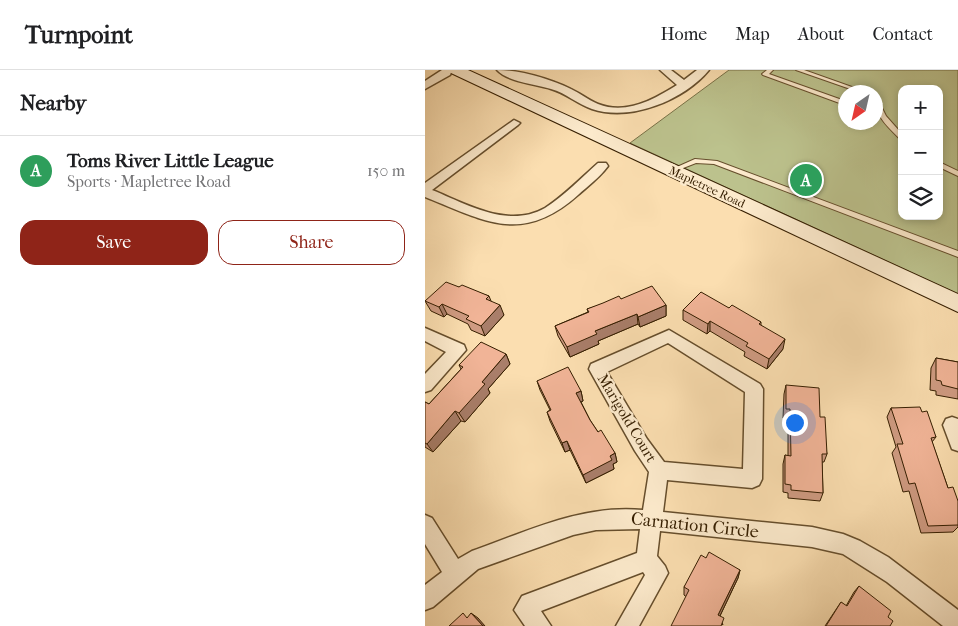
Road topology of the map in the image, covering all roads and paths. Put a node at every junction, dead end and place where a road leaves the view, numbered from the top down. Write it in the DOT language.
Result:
graph roads {
  1 [pos="438,70"];
  2 [pos="447,70"];
  3 [pos="456,70"];
  4 [pos="502,70"];
  5 [pos="665,70"];
  6 [pos="704,70"];
  7 [pos="770,70"];
  8 [pos="799,70"];
  9 [pos="425,77"];
  10 [pos="843,85"];
  11 [pos="425,86"];
  12 [pos="684,86"];
  13 [pos="838,100"];
  14 [pos="883,117"];
  15 [pos="514,124"];
  16 [pos="898,134"];
  17 [pos="602,166"];
  18 [pos="943,166"];
  19 [pos="671,170"];
  20 [pos="958,174"];
  21 [pos="425,190"];
  22 [pos="958,254"];
  23 [pos="958,304"];
  24 [pos="425,334"];
  25 [pos="425,385"];
  26 [pos="958,427"];
  27 [pos="958,443"];
  28 [pos="659,470"];
  29 [pos="652,520"];
  30 [pos="425,525"];
  31 [pos="646,560"];
  32 [pos="455,574"];
  33 [pos="425,599"];
  34 [pos="958,624"];
  35 [pos="540,626"];
  36 [pos="627,626"];
  1 -- 9 [label="street"];
  2 -- 11 [label="street"];
  3 -- 19 [label="street, Mapletree Road"];
  4 -- 12 [label="street"];
  5 -- 12 [label="street"];
  6 -- 12 [label="street"];
  7 -- 13 [label="lane"];
  8 -- 10 [label="lane"];
  14 -- 16 [label="lane"];
  15 -- 21 [label="street"];
  17 -- 21 [label="street"];
  18 -- 20 [label="lane"];
  19 -- 22 [label="lane"];
  19 -- 23 [label="street, Mapletree Road"];
  24 -- 25 [label="street"];
  26 -- 27 [label="street"];
  28 -- 28 [label="street, Marigold Court"];
  28 -- 29 [label="street, Marigold Court"];
  29 -- 31 [label="street, Marigold Court"];
  29 -- 32 [label="street, Carnation Circle"];
  29 -- 34 [label="street, Carnation Circle"];
  30 -- 32 [label="street"];
  31 -- 35 [label="street"];
  31 -- 36 [label="street"];
  32 -- 33 [label="street, Carnation Circle"];
}
